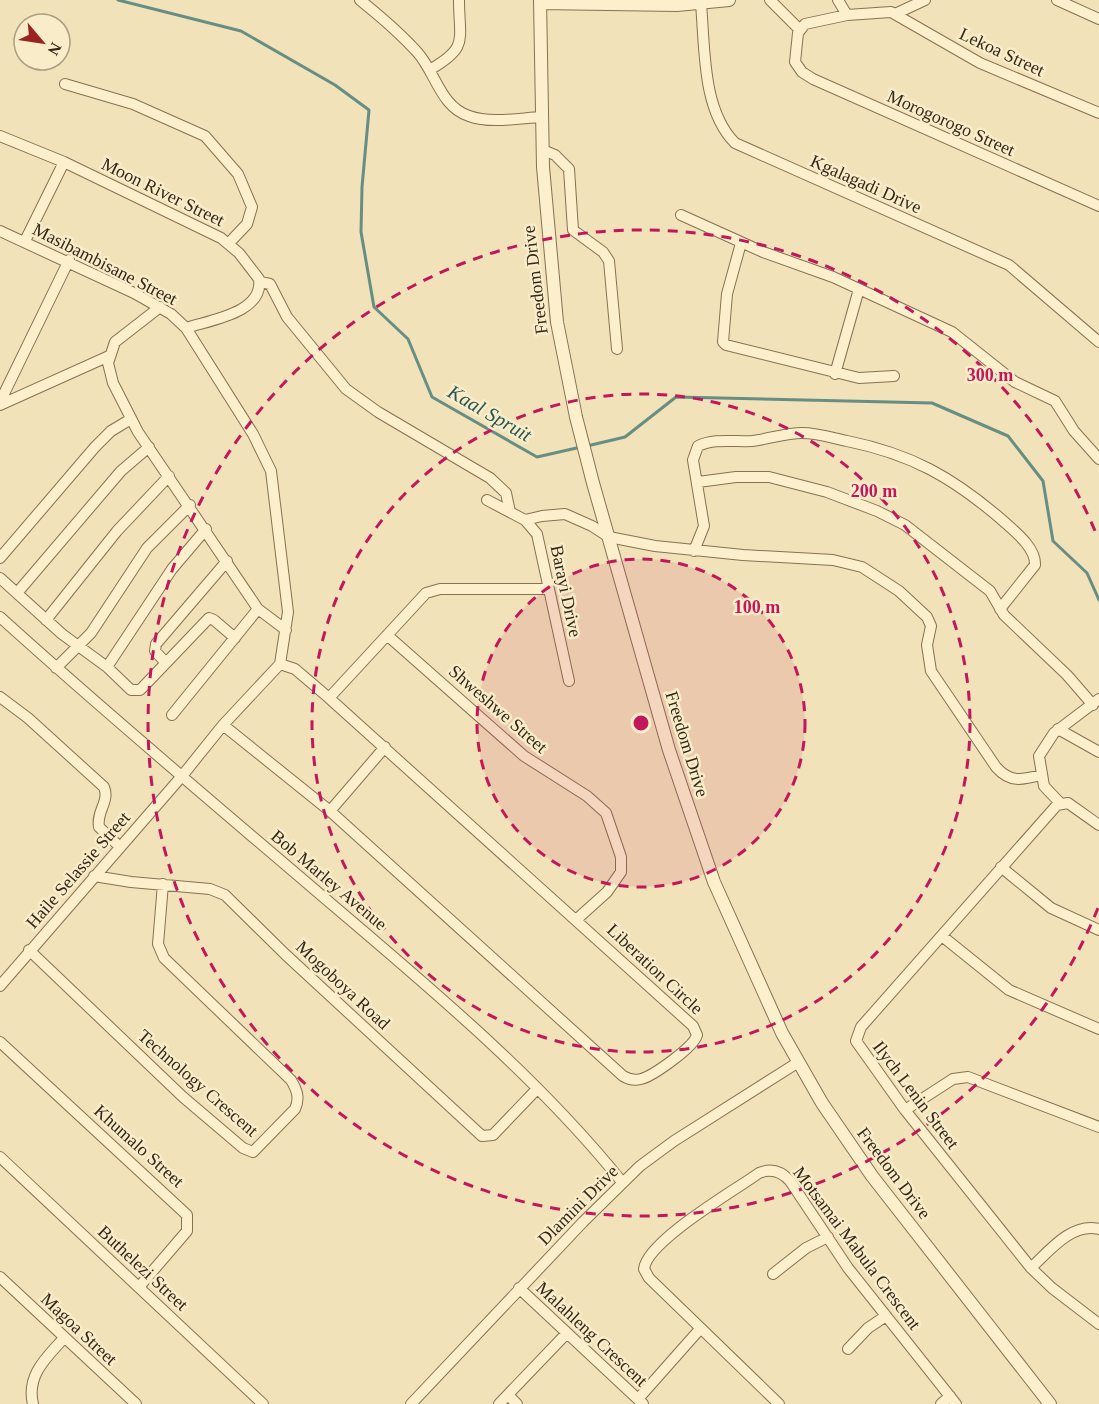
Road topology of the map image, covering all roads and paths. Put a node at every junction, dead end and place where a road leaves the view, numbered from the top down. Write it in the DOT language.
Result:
graph roads {
  1 [pos="360,0"];
  2 [pos="459,0"];
  3 [pos="729,0"];
  4 [pos="770,0"];
  5 [pos="838,0"];
  6 [pos="925,0"];
  7 [pos="1057,0"];
  8 [pos="540,1"];
  9 [pos="637,2"];
  10 [pos="700,4"];
  11 [pos="895,14"];
  12 [pos="847,15"];
  13 [pos="1099,20"];
  14 [pos="799,29"];
  15 [pos="431,69"];
  16 [pos="65,84"];
  17 [pos="1099,113"];
  18 [pos="542,117"];
  19 [pos="0,136"];
  20 [pos="543,150"];
  21 [pos="64,162"];
  22 [pos="1099,206"];
  23 [pos="681,215"];
  24 [pos="0,231"];
  25 [pos="25,241"];
  26 [pos="229,243"];
  27 [pos="741,243"];
  28 [pos="69,261"];
  29 [pos="260,282"];
  30 [pos="859,289"];
  31 [pos="160,307"];
  32 [pos="186,328"];
  33 [pos="1098,340"];
  34 [pos="617,350"];
  35 [pos="109,356"];
  36 [pos="835,374"];
  37 [pos="894,376"];
  38 [pos="0,404"];
  39 [pos="131,419"];
  40 [pos="149,447"];
  41 [pos="1099,459"];
  42 [pos="169,476"];
  43 [pos="698,482"];
  44 [pos="487,500"];
  45 [pos="190,505"];
  46 [pos="510,512"];
  47 [pos="525,520"];
  48 [pos="206,530"];
  49 [pos="609,537"];
  50 [pos="694,551"];
  51 [pos="0,558"];
  52 [pos="227,561"];
  53 [pos="0,578"];
  54 [pos="548,589"];
  55 [pos="17,593"];
  56 [pos="258,609"];
  57 [pos="1000,609"];
  58 [pos="0,617"];
  59 [pos="46,620"];
  60 [pos="286,630"];
  61 [pos="387,635"];
  62 [pos="235,638"];
  63 [pos="79,645"];
  64 [pos="166,663"];
  65 [pos="280,664"];
  66 [pos="107,667"];
  67 [pos="56,668"];
  68 [pos="569,681"];
  69 [pos="0,697"];
  70 [pos="329,698"];
  71 [pos="1096,702"];
  72 [pos="172,715"];
  73 [pos="223,724"];
  74 [pos="1058,729"];
  75 [pos="385,747"];
  76 [pos="1099,752"];
  77 [pos="1041,775"];
  78 [pos="182,776"];
  79 [pos="1060,803"];
  80 [pos="330,811"];
  81 [pos="1099,825"];
  82 [pos="120,847"];
  83 [pos="1002,867"];
  84 [pos="94,876"];
  85 [pos="163,884"];
  86 [pos="577,920"];
  87 [pos="1099,930"];
  88 [pos="942,936"];
  89 [pos="29,950"];
  90 [pos="0,986"];
  91 [pos="1099,1029"];
  92 [pos="0,1042"];
  93 [pos="797,1063"];
  94 [pos="537,1089"];
  95 [pos="905,1110"];
  96 [pos="1099,1127"];
  97 [pos="0,1157"];
  98 [pos="622,1182"];
  99 [pos="1099,1229"];
  100 [pos="828,1237"];
  101 [pos="1030,1268"];
  102 [pos="773,1275"];
  103 [pos="0,1277"];
  104 [pos="139,1287"];
  105 [pos="519,1288"];
  106 [pos="886,1316"];
  107 [pos="1099,1324"];
  108 [pos="700,1329"];
  109 [pos="566,1334"];
  110 [pos="64,1338"];
  111 [pos="848,1348"];
  112 [pos="507,1395"];
  113 [pos="953,1400"];
  114 [pos="640,1402"];
  115 [pos="33,1404"];
  116 [pos="136,1404"];
  117 [pos="263,1404"];
  118 [pos="411,1404"];
  119 [pos="500,1404"];
  120 [pos="517,1404"];
  121 [pos="779,1404"];
  122 [pos="941,1404"];
  123 [pos="1050,1404"];
  1 -- 15 [label="street"];
  2 -- 15 [label="street"];
  3 -- 10 [label="street"];
  4 -- 14 [label="street"];
  5 -- 12 [label="street"];
  6 -- 11 [label="street"];
  7 -- 13 [label="street"];
  8 -- 9 [label="street"];
  8 -- 18 [label="street, Freedom Drive"];
  9 -- 10 [label="street"];
  10 -- 33 [label="street, Kgalagadi Drive"];
  11 -- 12 [label="street"];
  11 -- 17 [label="street, Lekoa Street"];
  12 -- 14 [label="street"];
  14 -- 22 [label="street, Morogorogo Street"];
  15 -- 18 [label="street"];
  16 -- 26 [label="street"];
  18 -- 20 [label="street, Freedom Drive"];
  19 -- 21 [label="street, Moon River Street"];
  20 -- 34 [label="street"];
  20 -- 49 [label="street, Freedom Drive"];
  21 -- 25 [label="street"];
  21 -- 26 [label="street, Moon River Street"];
  23 -- 27 [label="street"];
  24 -- 25 [label="street, Masibambisane Street"];
  25 -- 28 [label="street, Masibambisane Street"];
  26 -- 29 [label="street, Moon River Street"];
  27 -- 30 [label="street"];
  27 -- 36 [label="street"];
  28 -- 31 [label="street, Masibambisane Street"];
  28 -- 38 [label="street"];
  29 -- 32 [label="street"];
  29 -- 46 [label="street, Moon River Street"];
  30 -- 36 [label="street"];
  30 -- 41 [label="street"];
  31 -- 32 [label="street, Masibambisane Street"];
  31 -- 35 [label="street"];
  32 -- 60 [label="street, Masibambisane Street"];
  35 -- 38 [label="street"];
  35 -- 39 [label="street"];
  36 -- 37 [label="street"];
  39 -- 40 [label="street"];
  39 -- 51 [label="street"];
  40 -- 42 [label="street"];
  40 -- 55 [label="street"];
  42 -- 45 [label="street"];
  42 -- 59 [label="street"];
  43 -- 50 [label="street"];
  43 -- 57 [label="street"];
  43 -- 57 [label="street"];
  44 -- 46 [label="street"];
  45 -- 48 [label="street"];
  45 -- 63 [label="street"];
  46 -- 47 [label="street"];
  47 -- 49 [label="street"];
  47 -- 54 [label="street, Barayi Drive"];
  48 -- 52 [label="street"];
  48 -- 66 [label="street"];
  49 -- 50 [label="street"];
  49 -- 93 [label="street, Freedom Drive"];
  50 -- 77 [label="street"];
  52 -- 56 [label="street"];
  52 -- 64 [label="street"];
  53 -- 55 [label="street"];
  54 -- 61 [label="street"];
  54 -- 68 [label="street, Barayi Drive"];
  55 -- 59 [label="street"];
  56 -- 60 [label="street"];
  56 -- 62 [label="street"];
  57 -- 71 [label="street"];
  58 -- 67 [label="street, Bob Marley Avenue"];
  59 -- 63 [label="street"];
  60 -- 65 [label="street, Masibambisane Street"];
  61 -- 70 [label="street"];
  61 -- 86 [label="street, Shweshwe Street"];
  62 -- 64 [label="street"];
  62 -- 72 [label="street"];
  63 -- 66 [label="street"];
  63 -- 67 [label="street"];
  64 -- 66 [label="street"];
  65 -- 70 [label="street, Liberation Circle"];
  65 -- 73 [label="street"];
  67 -- 78 [label="street, Bob Marley Avenue"];
  69 -- 82 [label="street"];
  70 -- 75 [label="street, Liberation Circle"];
  71 -- 74 [label="street"];
  73 -- 78 [label="street"];
  73 -- 80 [label="street, Liberation Circle"];
  74 -- 76 [label="street"];
  74 -- 77 [label="street"];
  75 -- 80 [label="street"];
  75 -- 86 [label="street, Liberation Circle"];
  77 -- 79 [label="street"];
  78 -- 82 [label="street, Haile Selassie Street"];
  78 -- 94 [label="street, Bob Marley Avenue"];
  79 -- 81 [label="street"];
  79 -- 83 [label="street, Ilych Lenin Street"];
  80 -- 86 [label="street, Liberation Circle"];
  82 -- 84 [label="street, Haile Selassie Street"];
  83 -- 87 [label="street"];
  83 -- 88 [label="street, Ilych Lenin Street"];
  84 -- 85 [label="street, Mogoboya Road"];
  84 -- 89 [label="street, Haile Selassie Street"];
  85 -- 89 [label="street, Technology Crescent"];
  85 -- 94 [label="street, Mogoboya Road"];
  88 -- 91 [label="street"];
  88 -- 95 [label="street, Ilych Lenin Street"];
  89 -- 90 [label="street, Haile Selassie Street"];
  92 -- 104 [label="street, Khumalo Street"];
  93 -- 98 [label="street, Dlamini Drive"];
  93 -- 123 [label="street, Freedom Drive"];
  94 -- 98 [label="street, Bob Marley Avenue"];
  95 -- 96 [label="street"];
  95 -- 101 [label="street, Ilych Lenin Street"];
  97 -- 104 [label="street, Buthelezi Street"];
  98 -- 105 [label="street, Dlamini Drive"];
  99 -- 101 [label="street"];
  100 -- 102 [label="street"];
  100 -- 106 [label="street, Motsamai Mabula Crescent"];
  100 -- 108 [label="street, Motsamai Mabula Crescent"];
  101 -- 107 [label="street, Ilych Lenin Street"];
  103 -- 110 [label="street, Magoa Street"];
  104 -- 117 [label="street, Buthelezi Street"];
  105 -- 109 [label="street, Malahleng Crescent"];
  105 -- 118 [label="street, Dlamini Drive"];
  106 -- 111 [label="street"];
  106 -- 113 [label="street, Motsamai Mabula Crescent"];
  108 -- 114 [label="street"];
  108 -- 121 [label="street, Motsamai Mabula Crescent"];
  109 -- 112 [label="street"];
  109 -- 114 [label="street, Malahleng Crescent"];
  110 -- 115 [label="street"];
  110 -- 116 [label="street, Magoa Street"];
  112 -- 119 [label="street"];
  112 -- 120 [label="street"];
  113 -- 122 [label="street"];
}
